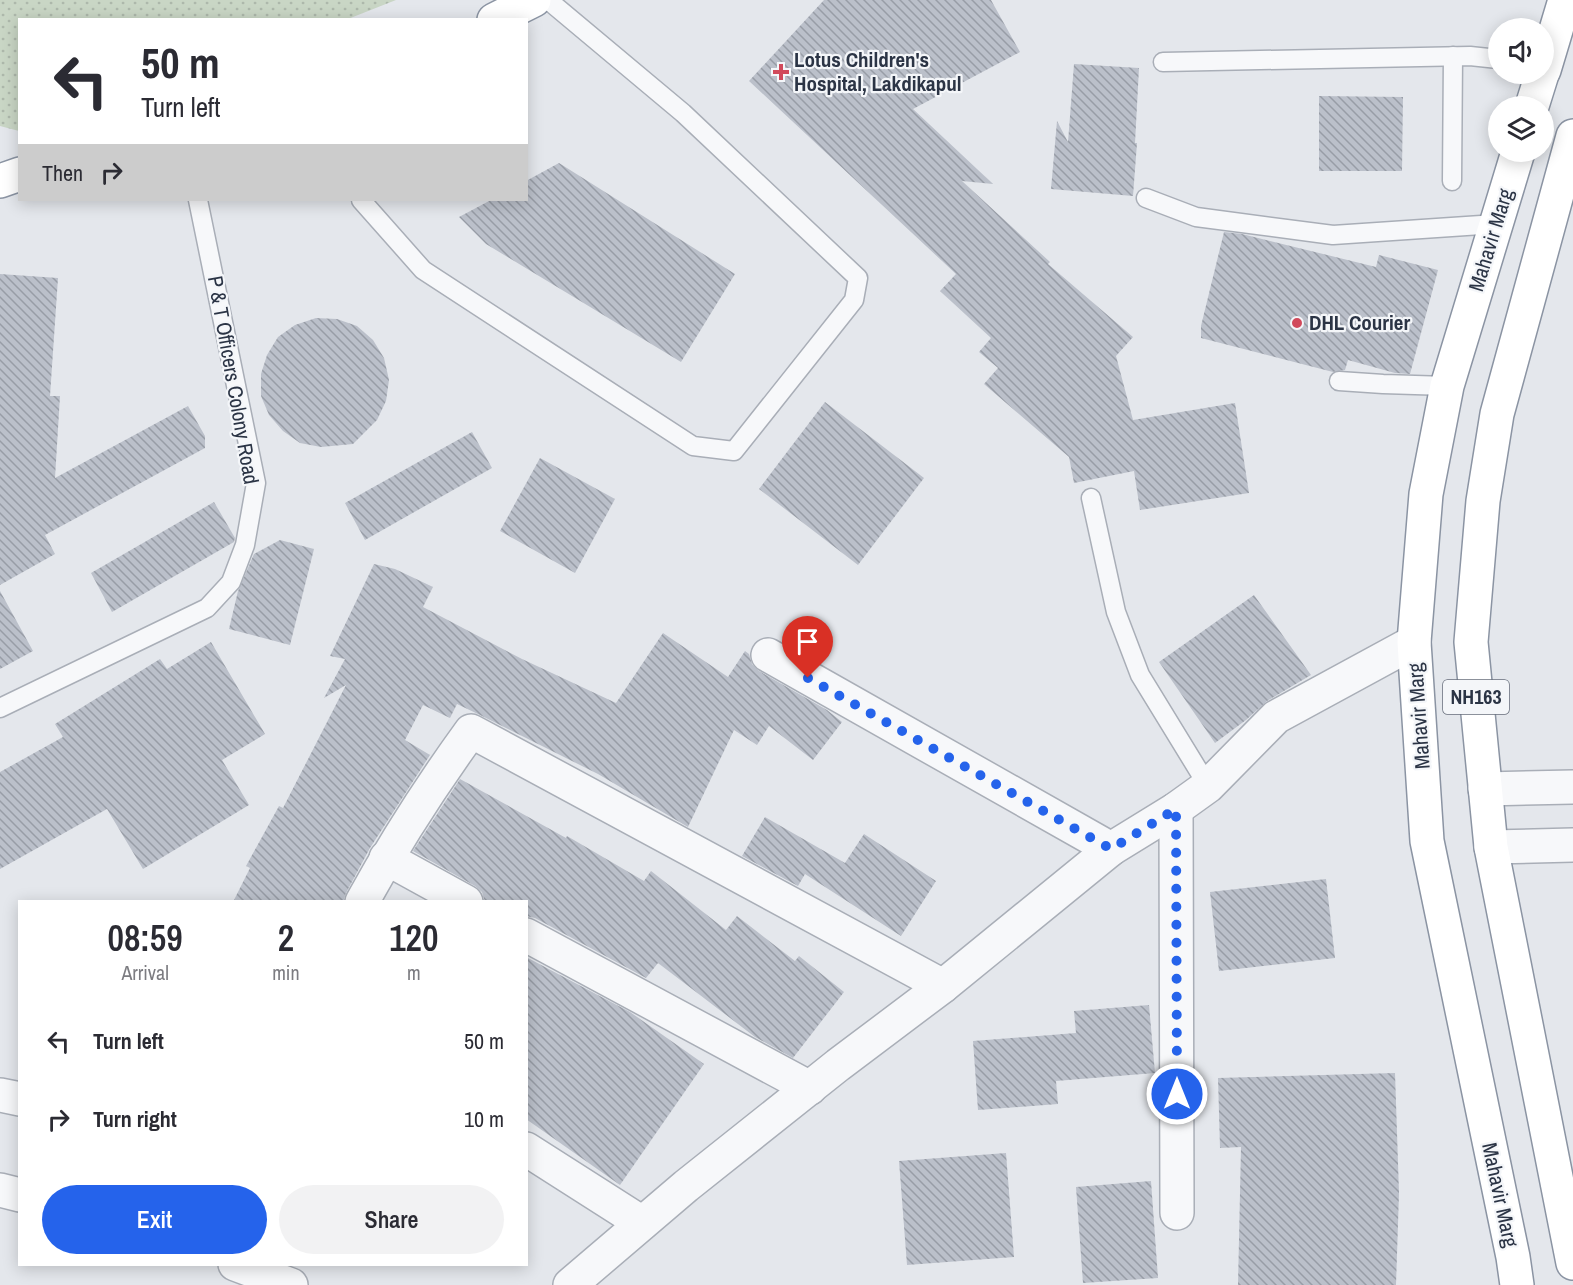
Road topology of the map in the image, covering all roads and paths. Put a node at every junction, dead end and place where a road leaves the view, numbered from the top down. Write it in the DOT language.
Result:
graph roads {
  1 [pos="534,0"];
  2 [pos="548,0"];
  3 [pos="1565,0"];
  4 [pos="498,18"];
  5 [pos="1554,35"];
  6 [pos="1453,56"];
  7 [pos="1488,58"];
  8 [pos="1163,62"];
  9 [pos="1573,136"];
  10 [pos="1515,162"];
  11 [pos="18,175"];
  12 [pos="0,181"];
  13 [pos="1452,182"];
  14 [pos="1146,198"];
  15 [pos="198,201"];
  16 [pos="362,201"];
  17 [pos="1496,224"];
  18 [pos="1339,381"];
  19 [pos="1447,386"];
  20 [pos="1091,498"];
  21 [pos="1414,642"];
  22 [pos="768,655"];
  23 [pos="0,708"];
  24 [pos="1208,786"];
  25 [pos="1573,787"];
  26 [pos="1485,789"];
  27 [pos="1176,809"];
  28 [pos="1573,845"];
  29 [pos="1491,847"];
  30 [pos="1111,849"];
  31 [pos="386,858"];
  32 [pos="363,900"];
  33 [pos="462,900"];
  34 [pos="528,936"];
  35 [pos="943,986"];
  36 [pos="810,1088"];
  37 [pos="0,1095"];
  38 [pos="18,1099"];
  39 [pos="528,1150"];
  40 [pos="0,1190"];
  41 [pos="18,1194"];
  42 [pos="1177,1213"];
  43 [pos="642,1223"];
  44 [pos="1573,1263"];
  45 [pos="240,1266"];
  46 [pos="291,1285"];
  47 [pos="570,1285"];
  48 [pos="1517,1285"];
  1 -- 4 [label="highway"];
  2 -- 16 [label="lane"];
  3 -- 5 [label="highway"];
  6 -- 7 [label="lane"];
  6 -- 8 [label="lane"];
  6 -- 13 [label="lane"];
  9 -- 26 [label="highway, NH163"];
  10 -- 17 [label="highway, Mahavir Marg / NH163"];
  11 -- 12 [label="highway"];
  14 -- 17 [label="lane"];
  15 -- 23 [label="lane, P & T Officers Colony Road"];
  17 -- 19 [label="highway, Mahavir Marg / NH163"];
  18 -- 19 [label="lane"];
  19 -- 21 [label="highway, Mahavir Marg / NH163"];
  20 -- 24 [label="lane"];
  21 -- 24 [label="street"];
  21 -- 48 [label="highway, Mahavir Marg / NH163"];
  22 -- 30 [label="street"];
  24 -- 27 [label="street"];
  25 -- 26 [label="street"];
  26 -- 29 [label="highway, NH163"];
  27 -- 30 [label="street"];
  27 -- 42 [label="street"];
  28 -- 29 [label="street"];
  29 -- 44 [label="highway, NH163"];
  30 -- 35 [label="street"];
  31 -- 32 [label="street"];
  31 -- 33 [label="street"];
  31 -- 35 [label="street"];
  34 -- 36 [label="street"];
  35 -- 36 [label="street"];
  36 -- 43 [label="street"];
  37 -- 38 [label="street"];
  39 -- 43 [label="street"];
  40 -- 41 [label="street"];
  43 -- 47 [label="street"];
  45 -- 46 [label="street"];
}
